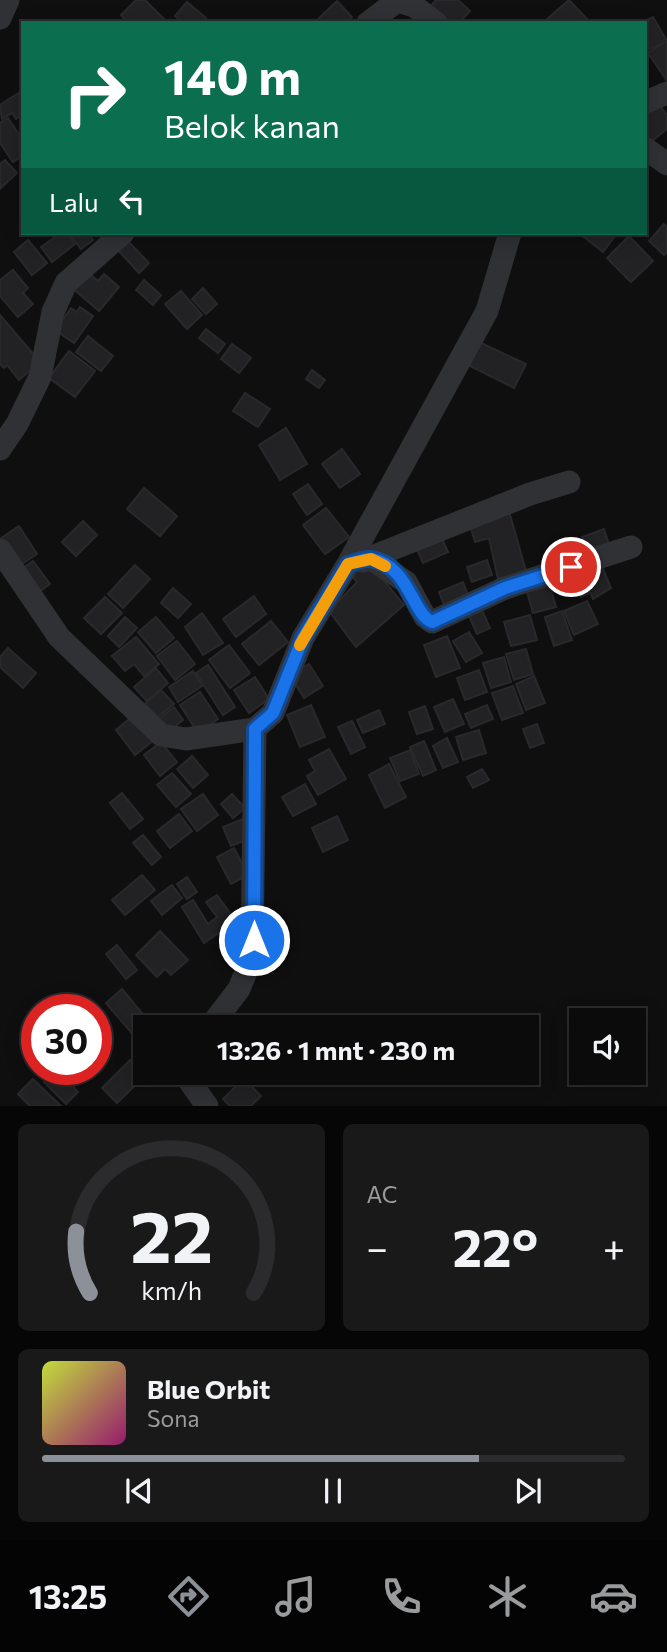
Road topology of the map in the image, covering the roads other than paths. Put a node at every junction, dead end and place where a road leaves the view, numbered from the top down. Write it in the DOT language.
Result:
graph roads {
  1 [pos="8,0"];
  2 [pos="0,18"];
  3 [pos="371,21"];
  4 [pos="433,21"];
  5 [pos="667,93"];
  6 [pos="647,102"];
  7 [pos="647,150"];
  8 [pos="667,164"];
  9 [pos="121,235"];
  10 [pos="510,235"];
  11 [pos="0,449"];
  12 [pos="569,482"];
  13 [pos="631,547"];
  14 [pos="0,550"];
  15 [pos="360,561"];
  16 [pos="255,729"];
  17 [pos="219,1015"];
  18 [pos="193,1085"];
  19 [pos="208,1106"];
  1 -- 2 [label="street"];
  3 -- 4 [label="street"];
  5 -- 6 [label="street"];
  7 -- 8 [label="street"];
  9 -- 11 [label="street"];
  10 -- 15 [label="street"];
  12 -- 15 [label="street"];
  13 -- 15 [label="street"];
  14 -- 16 [label="street"];
  15 -- 16 [label="street"];
  16 -- 17 [label="street"];
  18 -- 19 [label="street"];
}
